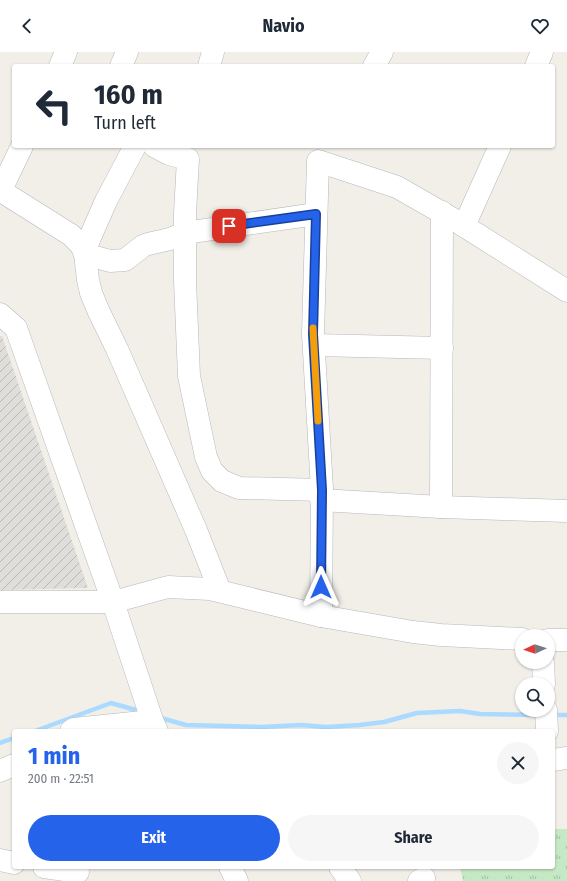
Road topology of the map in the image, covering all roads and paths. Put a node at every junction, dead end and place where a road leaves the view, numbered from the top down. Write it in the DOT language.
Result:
graph roads {
  1 [pos="66,52"];
  2 [pos="127,52"];
  3 [pos="213,52"];
  4 [pos="382,52"];
  5 [pos="542,52"];
  6 [pos="61,64"];
  7 [pos="122,64"];
  8 [pos="210,64"];
  9 [pos="375,64"];
  10 [pos="537,64"];
  11 [pos="21,148"];
  12 [pos="134,148"];
  13 [pos="158,148"];
  14 [pos="499,148"];
  15 [pos="189,153"];
  16 [pos="322,153"];
  17 [pos="0,191"];
  18 [pos="442,212"];
  19 [pos="316,214"];
  20 [pos="464,226"];
  21 [pos="185,233"];
  22 [pos="84,252"];
  23 [pos="567,291"];
  24 [pos="0,314"];
  25 [pos="314,345"];
  26 [pos="442,348"];
  27 [pos="321,495"];
  28 [pos="441,507"];
  29 [pos="567,511"];
  30 [pos="220,591"];
  31 [pos="0,602"];
  32 [pos="113,602"];
  33 [pos="320,616"];
  34 [pos="515,639"];
  35 [pos="555,640"];
  36 [pos="567,640"];
  37 [pos="152,720"];
  38 [pos="74,729"];
  39 [pos="567,758"];
  40 [pos="555,760"];
  41 [pos="12,766"];
  42 [pos="0,771"];
  43 [pos="0,860"];
  44 [pos="12,862"];
  45 [pos="58,869"];
  46 [pos="231,869"];
  47 [pos="341,869"];
  48 [pos="78,872"];
  49 [pos="237,881"];
  50 [pos="350,881"];
  1 -- 6 [label="street"];
  2 -- 7 [label="street"];
  3 -- 8 [label="street"];
  4 -- 9 [label="street"];
  5 -- 10 [label="street"];
  11 -- 17 [label="street"];
  12 -- 22 [label="street"];
  13 -- 15 [label="street"];
  14 -- 20 [label="street"];
  15 -- 21 [label="street"];
  16 -- 18 [label="street"];
  16 -- 19 [label="street"];
  17 -- 22 [label="street"];
  18 -- 20 [label="street"];
  18 -- 26 [label="street"];
  19 -- 21 [label="street"];
  19 -- 25 [label="street"];
  20 -- 23 [label="street"];
  21 -- 22 [label="street"];
  21 -- 27 [label="street"];
  22 -- 30 [label="street"];
  24 -- 32 [label="street"];
  25 -- 26 [label="street"];
  25 -- 27 [label="street"];
  26 -- 28 [label="street"];
  27 -- 28 [label="street"];
  27 -- 33 [label="street"];
  28 -- 29 [label="street"];
  30 -- 32 [label="street"];
  30 -- 33 [label="street"];
  31 -- 32 [label="street"];
  32 -- 37 [label="street"];
  33 -- 34 [label="street"];
  35 -- 36 [label="street"];
  37 -- 38 [label="street"];
  39 -- 40 [label="street"];
  41 -- 42 [label="street"];
  43 -- 44 [label="street"];
  45 -- 48 [label="street"];
  46 -- 49 [label="street"];
  47 -- 50 [label="street"];
}
